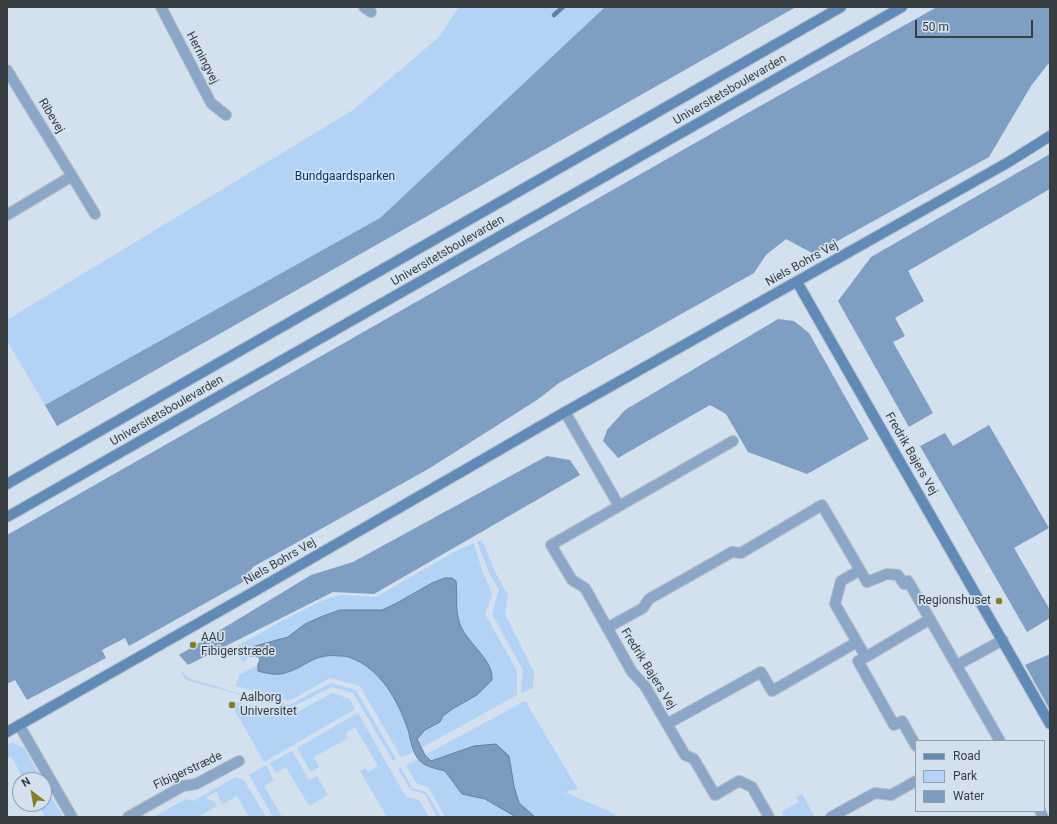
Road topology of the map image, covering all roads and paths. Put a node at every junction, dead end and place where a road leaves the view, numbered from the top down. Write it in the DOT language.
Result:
graph roads {
  1 [pos="161,7"];
  2 [pos="841,7"];
  3 [pos="902,7"];
  4 [pos="7,70"];
  5 [pos="226,116"];
  6 [pos="1050,136"];
  7 [pos="72,176"];
  8 [pos="95,214"];
  9 [pos="7,215"];
  10 [pos="797,282"];
  11 [pos="565,412"];
  12 [pos="733,441"];
  13 [pos="7,484"];
  14 [pos="619,506"];
  15 [pos="7,517"];
  16 [pos="860,570"];
  17 [pos="930,619"];
  18 [pos="607,628"];
  19 [pos="1003,640"];
  20 [pos="857,642"];
  21 [pos="866,657"];
  22 [pos="956,665"];
  23 [pos="667,724"];
  24 [pos="1050,724"];
  25 [pos="19,725"];
  26 [pos="7,732"];
  27 [pos="999,740"];
  28 [pos="915,744"];
  29 [pos="239,761"];
  30 [pos="915,782"];
  31 [pos="72,817"];
  32 [pos="128,817"];
  33 [pos="769,817"];
  34 [pos="831,817"];
  1 -- 5 [label="street, Herningvej"];
  2 -- 13 [label="main road, Universitetsboulevarden"];
  3 -- 15 [label="main road, Universitetsboulevarden"];
  4 -- 7 [label="street, Ribevej"];
  6 -- 10 [label="main road, Niels Bohrs Vej"];
  7 -- 8 [label="street, Ribevej"];
  7 -- 9 [label="street"];
  10 -- 11 [label="main road, Niels Bohrs Vej"];
  10 -- 19 [label="main road, Fredrik Bajers Vej"];
  11 -- 14 [label="street"];
  11 -- 25 [label="main road, Niels Bohrs Vej"];
  12 -- 14 [label="street, Fredrik Bajers Vej"];
  14 -- 18 [label="street, Fredrik Bajers Vej"];
  16 -- 17 [label="street, Fredrik Bajers Vej"];
  16 -- 18 [label="street, Fredrik Bajers Vej"];
  16 -- 20 [label="street"];
  17 -- 21 [label="street"];
  17 -- 22 [label="street, Fredrik Bajers Vej"];
  18 -- 23 [label="street, Fredrik Bajers Vej"];
  19 -- 22 [label="street"];
  19 -- 24 [label="main road, Fredrik Bajers Vej"];
  20 -- 21 [label="street"];
  20 -- 23 [label="street, Fredrik Bajers Vej"];
  21 -- 28 [label="street"];
  22 -- 27 [label="street, Fredrik Bajers Vej"];
  23 -- 33 [label="street, Fredrik Bajers Vej"];
  25 -- 26 [label="main road, Niels Bohrs Vej"];
  25 -- 31 [label="street"];
  29 -- 32 [label="street, Fibigerstræde"];
  30 -- 34 [label="street"];
}
